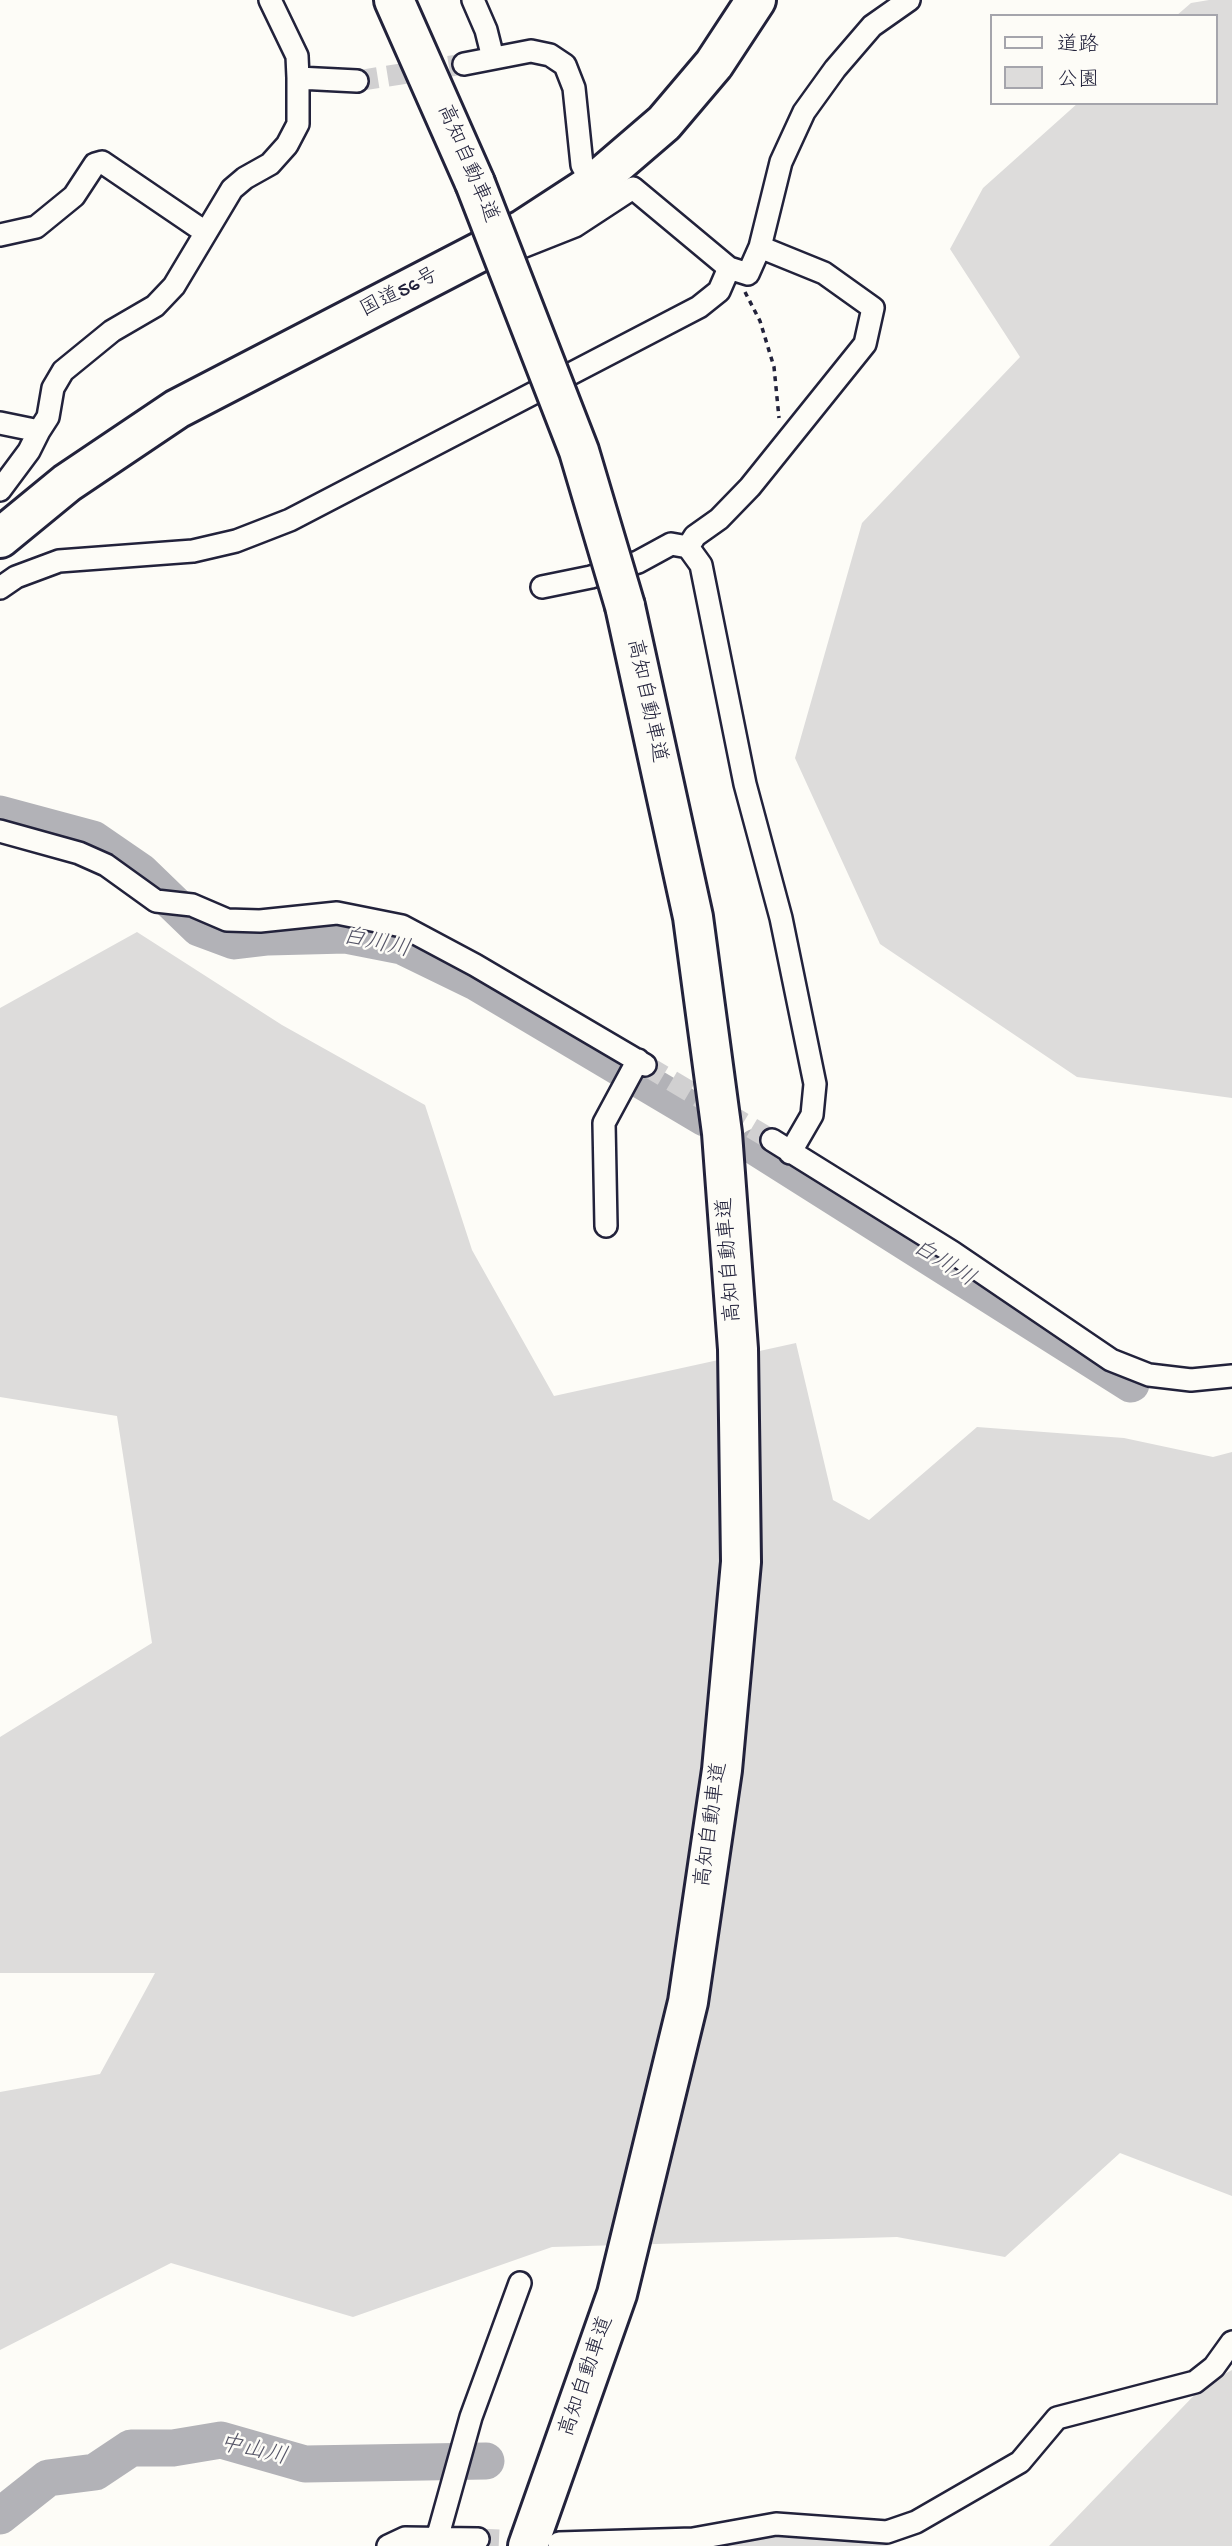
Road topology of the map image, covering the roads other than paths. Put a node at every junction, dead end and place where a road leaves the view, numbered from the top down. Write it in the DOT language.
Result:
graph roads {
  1 [pos="270,0"];
  2 [pos="394,0"];
  3 [pos="473,0"];
  4 [pos="756,0"];
  5 [pos="909,0"];
  6 [pos="492,58"];
  7 [pos="464,64"];
  8 [pos="298,78"];
  9 [pos="357,81"];
  10 [pos="593,184"];
  11 [pos="205,232"];
  12 [pos="0,235"];
  13 [pos="760,247"];
  14 [pos="457,265"];
  15 [pos="739,271"];
  16 [pos="0,423"];
  17 [pos="39,431"];
  18 [pos="0,490"];
  19 [pos="0,538"];
  20 [pos="688,547"];
  21 [pos="542,587"];
  22 [pos="0,588"];
  23 [pos="0,831"];
  24 [pos="772,1140"];
  25 [pos="790,1153"];
  26 [pos="606,1226"];
  27 [pos="1232,1376"];
  28 [pos="520,2283"];
  29 [pos="1232,2342"];
  30 [pos="478,2539"];
  31 [pos="436,2542"];
  32 [pos="544,2545"];
  33 [pos="388,2546"];
  1 -- 8 [label="street"];
  2 -- 32 [label="highway, 高知自動車道, bridge"];
  3 -- 6 [label="street"];
  4 -- 10 [label="highway, 国道56号"];
  5 -- 13 [label="street"];
  6 -- 7 [label="street"];
  6 -- 10 [label="street"];
  8 -- 9 [label="street"];
  8 -- 11 [label="street"];
  10 -- 14 [label="highway, 国道56号"];
  11 -- 12 [label="street"];
  11 -- 17 [label="street"];
  13 -- 15 [label="street"];
  13 -- 20 [label="street"];
  14 -- 15 [label="street"];
  14 -- 19 [label="highway, 国道56号"];
  15 -- 22 [label="street"];
  16 -- 17 [label="street"];
  17 -- 18 [label="street"];
  20 -- 21 [label="street"];
  20 -- 25 [label="street"];
  23 -- 26 [label="street"];
  24 -- 25 [label="street"];
  25 -- 27 [label="street"];
  28 -- 31 [label="street"];
  29 -- 32 [label="street"];
  30 -- 31 [label="street"];
  31 -- 33 [label="street"];
}
